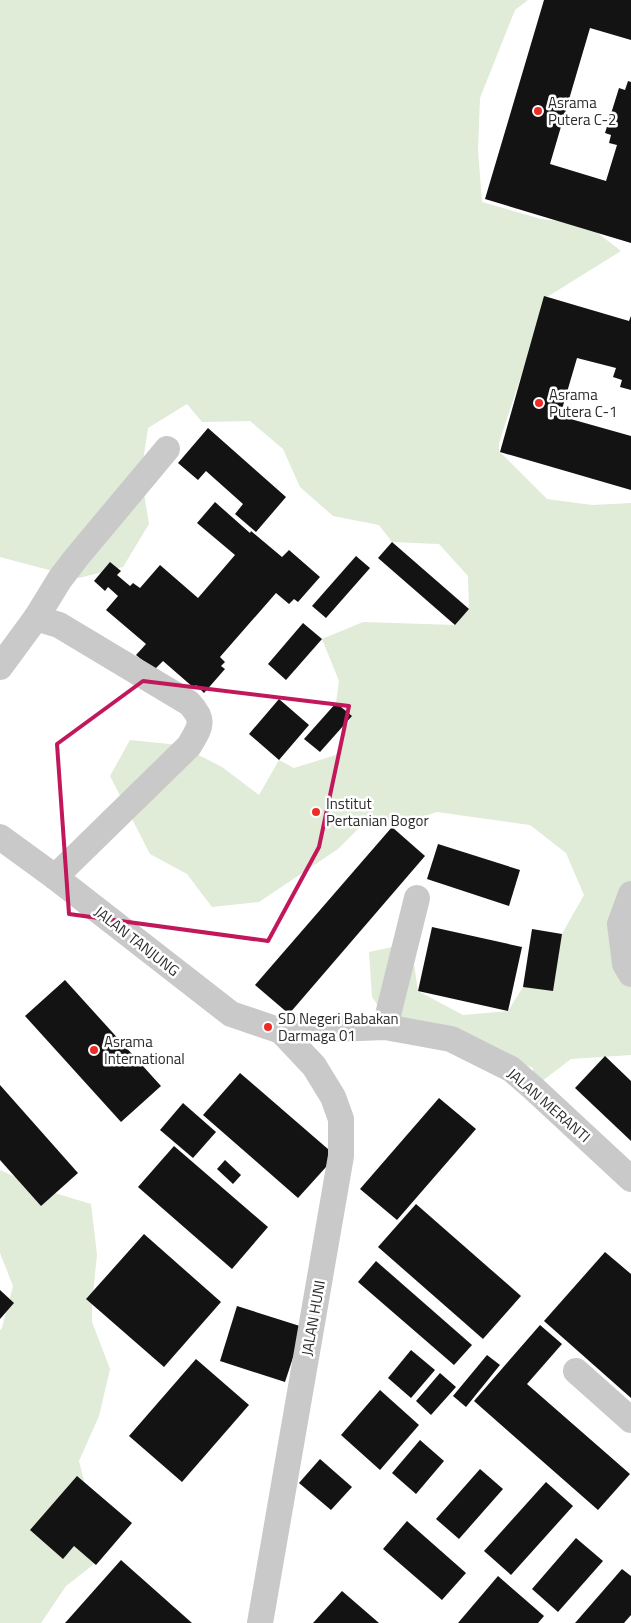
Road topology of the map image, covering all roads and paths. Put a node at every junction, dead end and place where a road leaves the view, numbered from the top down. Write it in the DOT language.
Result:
graph roads {
  1 [pos="168,448"];
  2 [pos="36,618"];
  3 [pos="0,667"];
  4 [pos="0,837"];
  5 [pos="55,877"];
  6 [pos="631,894"];
  7 [pos="417,898"];
  8 [pos="631,974"];
  9 [pos="385,1027"];
  10 [pos="281,1031"];
  11 [pos="631,1179"];
  12 [pos="576,1371"];
  13 [pos="631,1420"];
  14 [pos="260,1623"];
  1 -- 2 [label="lane"];
  2 -- 3 [label="lane"];
  2 -- 5 [label="lane"];
  4 -- 5 [label="lane, JALAN TANJUNG"];
  5 -- 10 [label="lane, JALAN TANJUNG"];
  6 -- 8 [label="lane"];
  7 -- 9 [label="lane"];
  9 -- 10 [label="lane, JALAN MERANTI"];
  9 -- 11 [label="lane, JALAN MERANTI"];
  10 -- 14 [label="lane, JALAN HUNI"];
  12 -- 13 [label="lane"];
}
